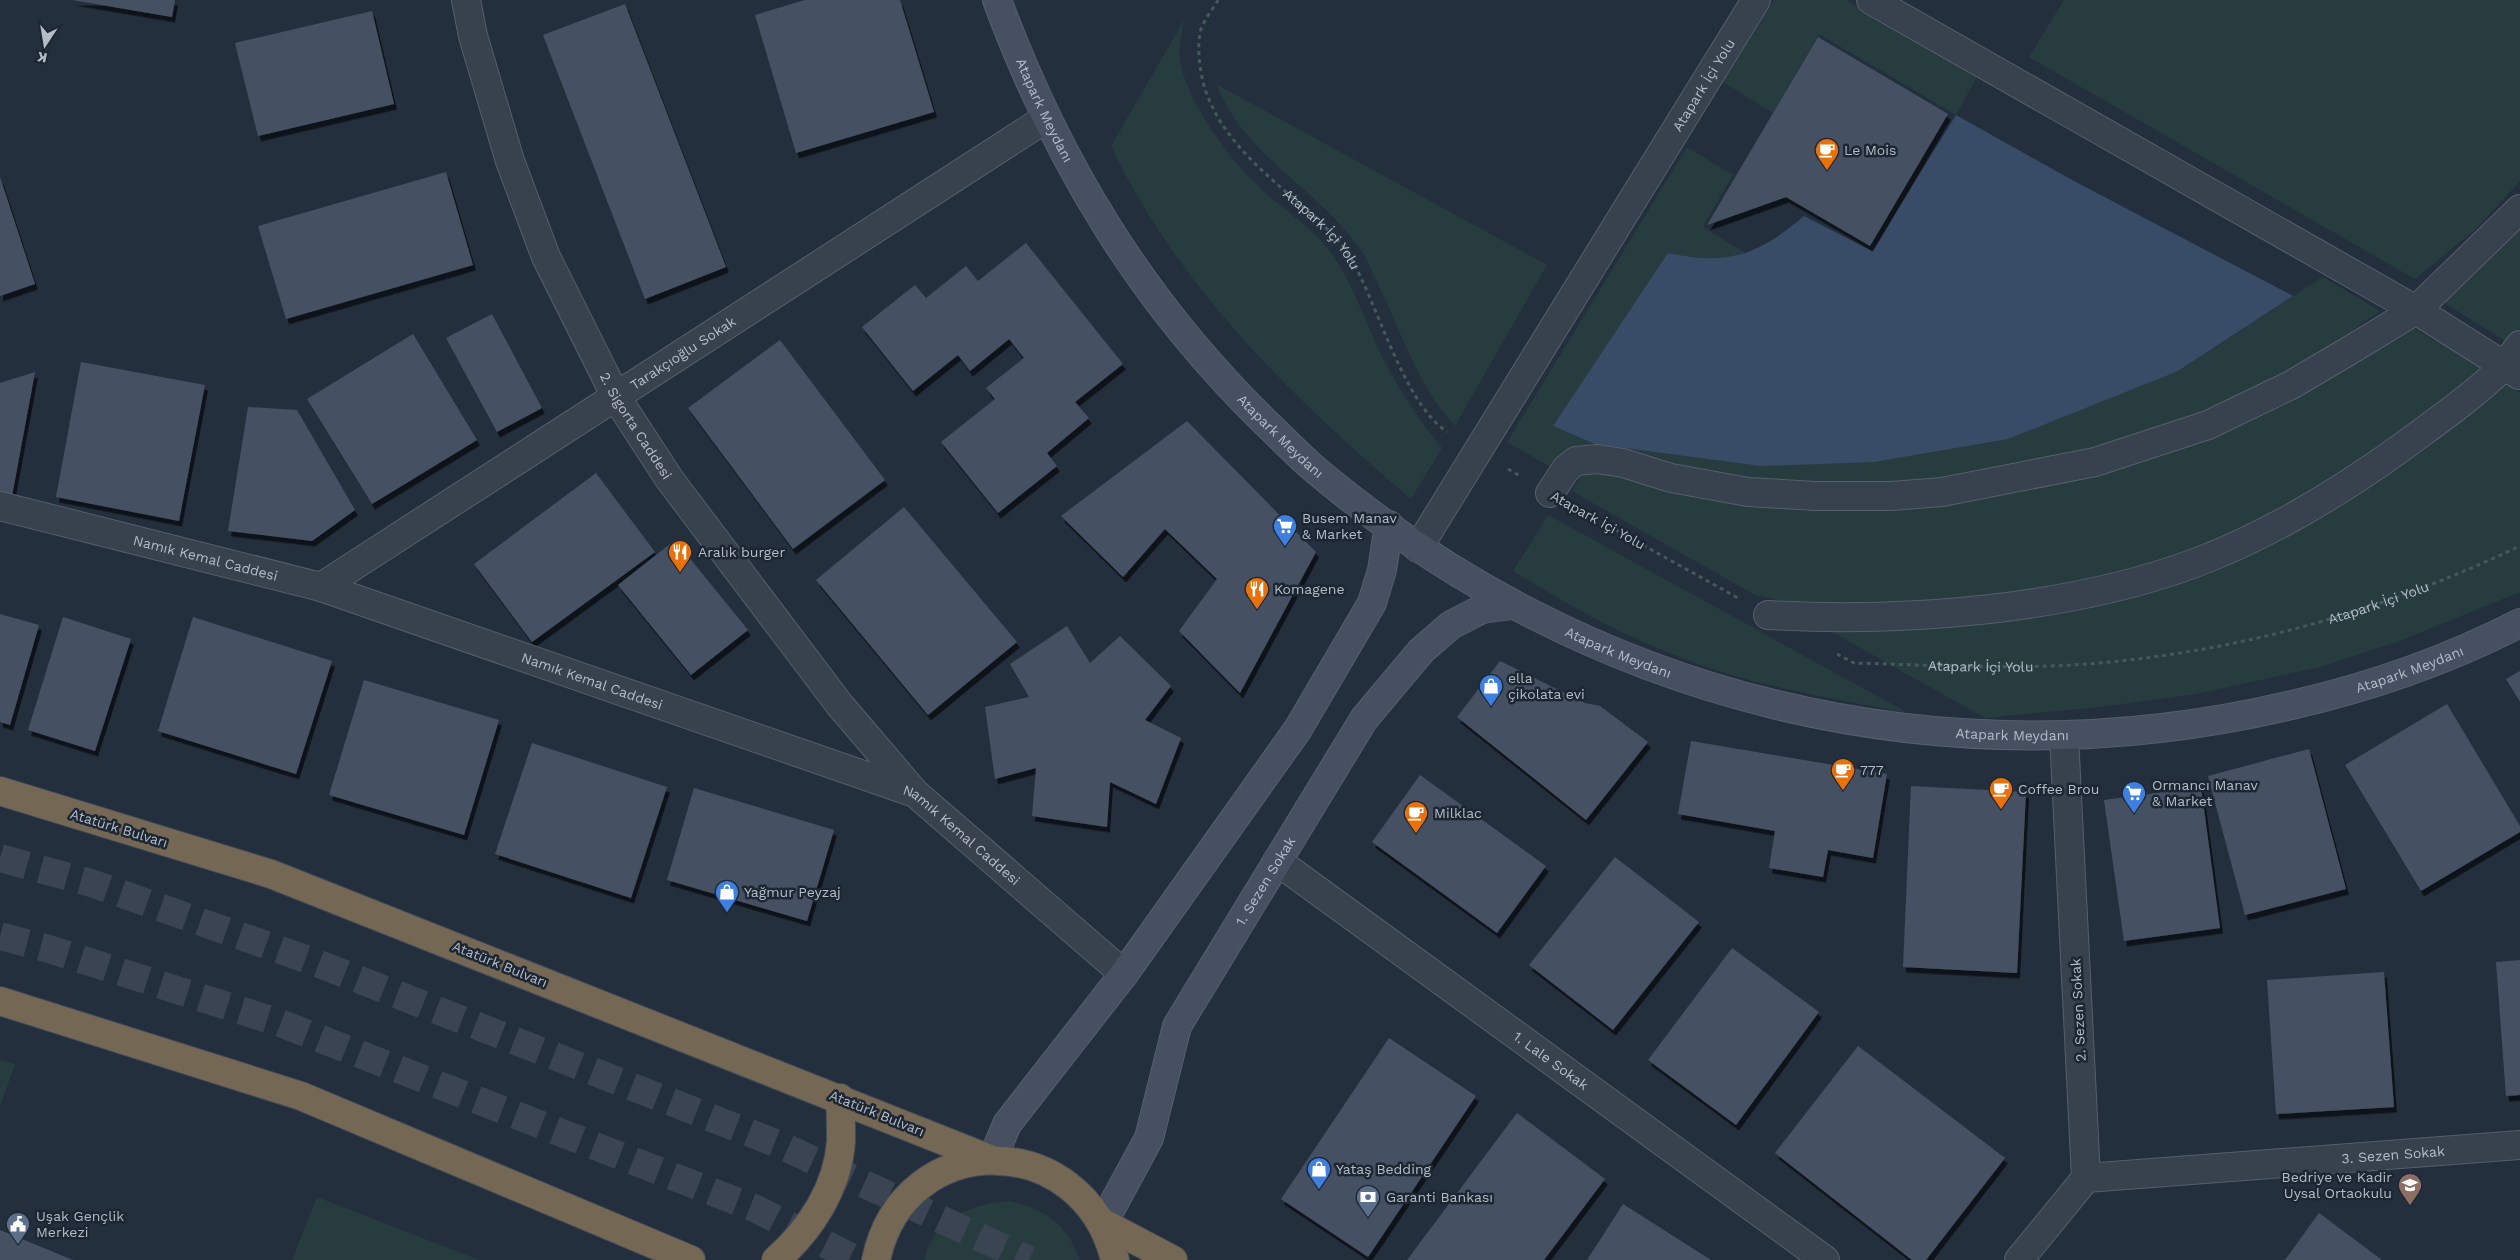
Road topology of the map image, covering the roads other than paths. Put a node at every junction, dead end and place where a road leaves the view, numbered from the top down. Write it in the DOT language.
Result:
graph roads {
  1 [pos="466,0"];
  2 [pos="997,0"];
  3 [pos="1756,0"];
  4 [pos="1871,0"];
  5 [pos="1045,119"];
  6 [pos="2520,209"];
  7 [pos="2416,310"];
  8 [pos="2520,345"];
  9 [pos="2512,371"];
  10 [pos="616,397"];
  11 [pos="1550,493"];
  12 [pos="0,506"];
  13 [pos="1389,525"];
  14 [pos="1418,548"];
  15 [pos="321,587"];
  16 [pos="1512,605"];
  17 [pos="1768,615"];
  18 [pos="2520,623"];
  19 [pos="2064,736"];
  20 [pos="0,791"];
  21 [pos="915,793"];
  22 [pos="1278,861"];
  23 [pos="1124,974"];
  24 [pos="0,1001"];
  25 [pos="840,1098"];
  26 [pos="2520,1145"];
  27 [pos="992,1160"];
  28 [pos="2086,1178"];
  29 [pos="1102,1223"];
  30 [pos="691,1260"];
  31 [pos="776,1260"];
  32 [pos="876,1260"];
  33 [pos="1115,1260"];
  34 [pos="1173,1260"];
  35 [pos="1825,1260"];
  36 [pos="2019,1260"];
  1 -- 10 [label="street, 2. Sigorta Caddesi"];
  2 -- 5 [label="main road, Atapark Meydanı"];
  3 -- 14 [label="street, Atapark İçi Yolu"];
  4 -- 7 [label="street"];
  5 -- 10 [label="street, Tarakçıoğlu Sokak"];
  5 -- 13 [label="main road, Atapark Meydanı"];
  6 -- 7 [label="street"];
  7 -- 9 [label="street"];
  7 -- 11 [label="street"];
  8 -- 9 [label="street"];
  9 -- 17 [label="street"];
  10 -- 15 [label="street, Tarakçıoğlu Sokak"];
  10 -- 21 [label="street, 2. Sigorta Caddesi"];
  12 -- 15 [label="street, Namık Kemal Caddesi"];
  13 -- 14 [label="main road, Atapark Meydanı"];
  13 -- 23 [label="main road"];
  14 -- 16 [label="main road, Atapark Meydanı"];
  15 -- 21 [label="street, Namık Kemal Caddesi"];
  16 -- 19 [label="main road, Atapark Meydanı"];
  16 -- 22 [label="main road, 1. Sezen Sokak"];
  18 -- 19 [label="main road, Atapark Meydanı"];
  19 -- 28 [label="street, 2. Sezen Sokak"];
  20 -- 25 [label="highway, Atatürk Bulvarı"];
  21 -- 23 [label="street, Namık Kemal Caddesi"];
  22 -- 29 [label="main road, 1. Sezen Sokak"];
  22 -- 35 [label="street, 1. Lale Sokak"];
  23 -- 27 [label="main road"];
  24 -- 30 [label="highway"];
  25 -- 27 [label="highway, Atatürk Bulvarı"];
  25 -- 31 [label="highway"];
  26 -- 28 [label="street, 3. Sezen Sokak"];
  27 -- 29 [label="highway, Atatürk Bulvarı"];
  27 -- 32 [label="highway, Atatürk Bulvarı"];
  28 -- 36 [label="street"];
  29 -- 33 [label="highway, Atatürk Bulvarı"];
  29 -- 34 [label="highway, Atatürk Bulvarı"];
}
